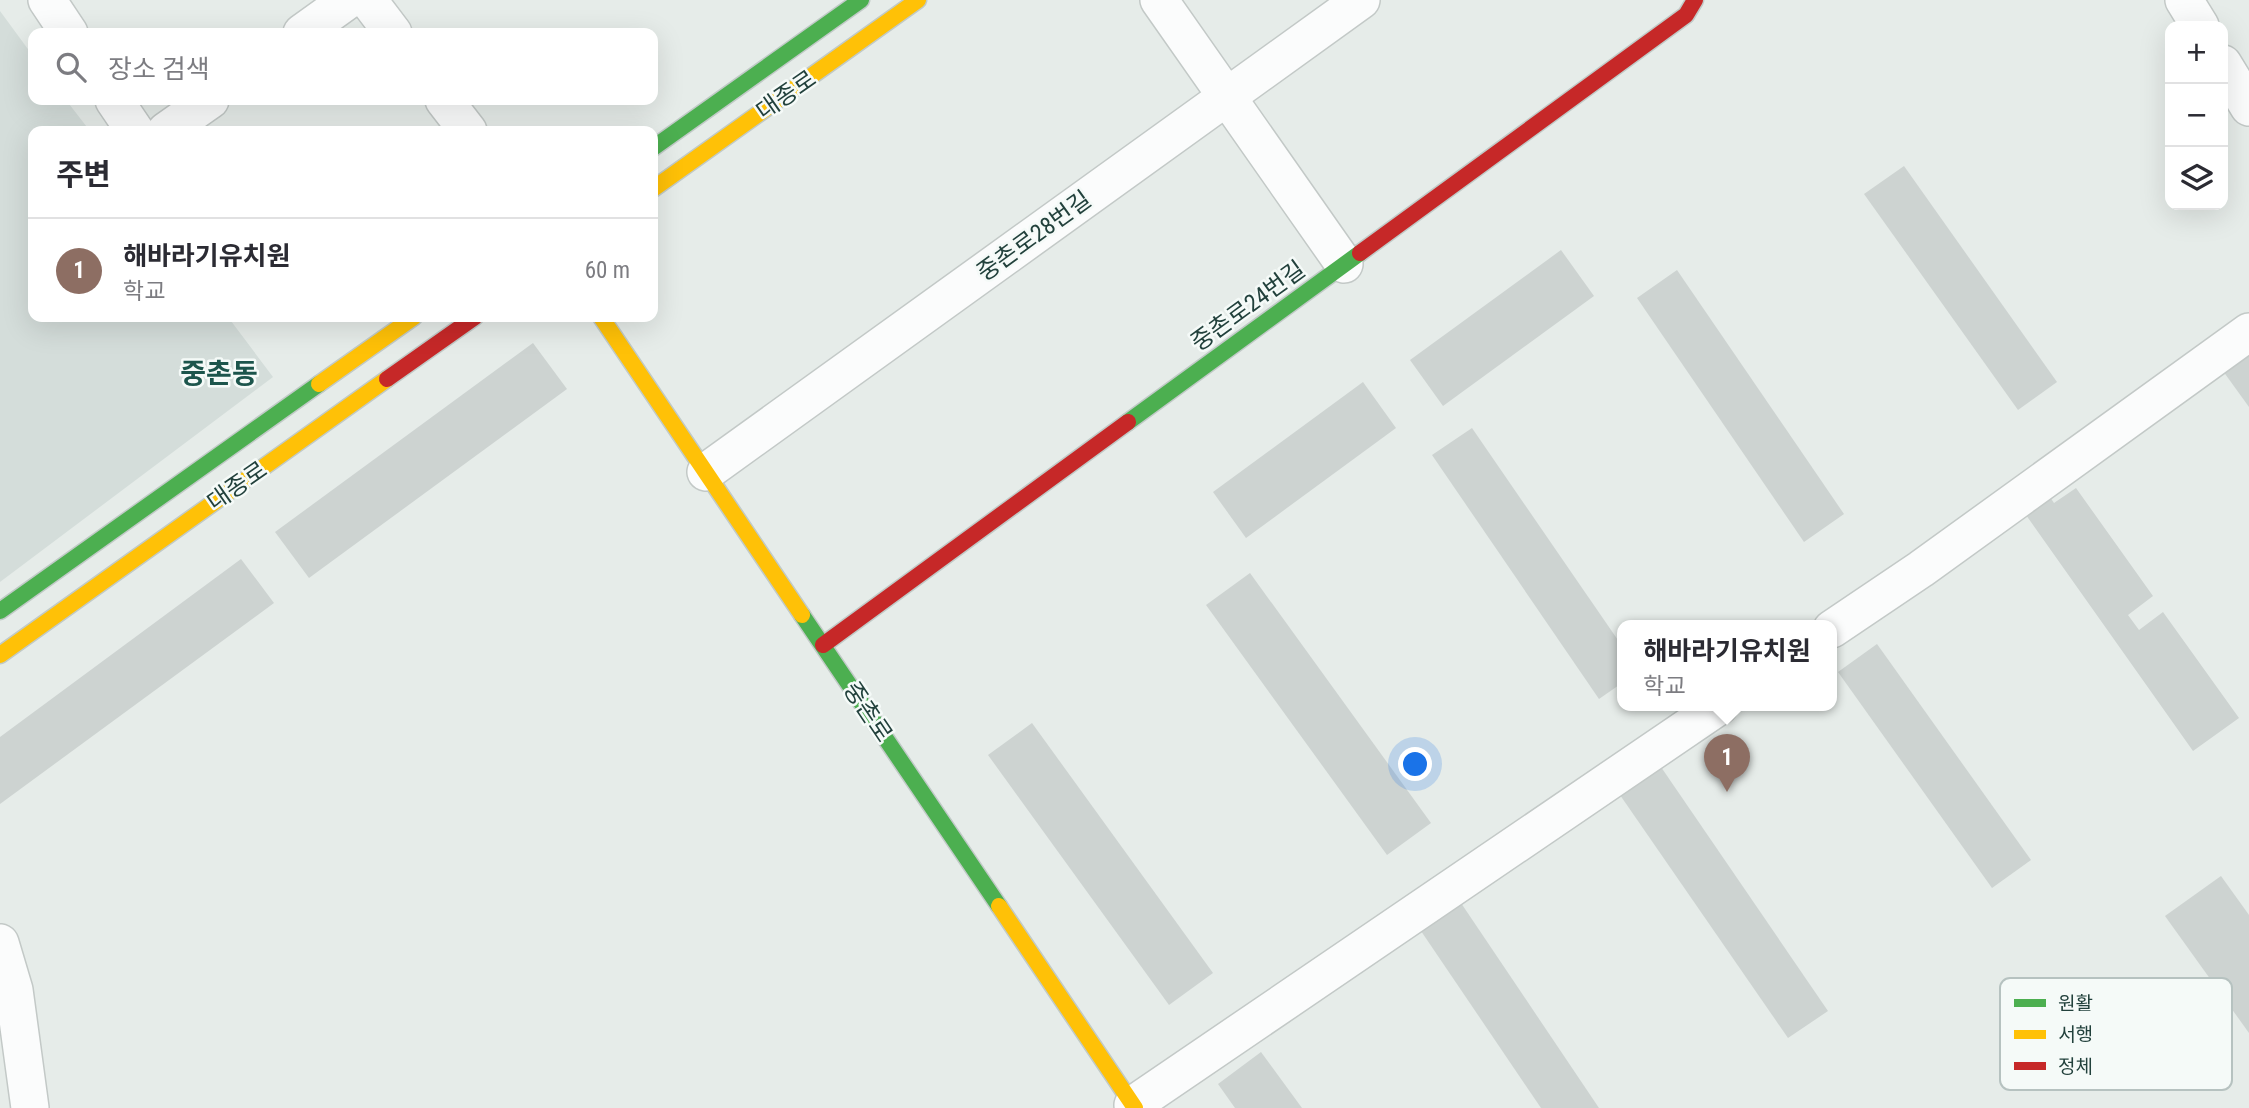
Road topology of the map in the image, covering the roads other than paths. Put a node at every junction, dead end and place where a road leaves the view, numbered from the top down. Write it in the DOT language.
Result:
graph roads {
  1 [pos="47,0"];
  2 [pos="348,0"];
  3 [pos="368,0"];
  4 [pos="861,0"];
  5 [pos="918,0"];
  6 [pos="1159,0"];
  7 [pos="1362,0"];
  8 [pos="1695,0"];
  9 [pos="2184,0"];
  10 [pos="2197,21"];
  11 [pos="66,28"];
  12 [pos="309,28"];
  13 [pos="389,28"];
  14 [pos="2228,72"];
  15 [pos="1227,97"];
  16 [pos="117,105"];
  17 [pos="203,105"];
  18 [pos="448,105"];
  19 [pos="2249,107"];
  20 [pos="132,126"];
  21 [pos="173,126"];
  22 [pos="464,126"];
  23 [pos="658,144"];
  24 [pos="658,185"];
  25 [pos="1345,264"];
  26 [pos="407,322"];
  27 [pos="468,322"];
  28 [pos="604,322"];
  29 [pos="2249,331"];
  30 [pos="706,472"];
  31 [pos="0,611"];
  32 [pos="1837,626"];
  33 [pos="823,645"];
  34 [pos="0,655"];
  35 [pos="1712,711"];
  36 [pos="0,943"];
  37 [pos="1134,1107"];
  38 [pos="30,1108"];
  1 -- 11 [label="street"];
  2 -- 12 [label="street"];
  3 -- 13 [label="street"];
  4 -- 23 [label="street, 대종로"];
  5 -- 24 [label="street, 대종로"];
  6 -- 15 [label="street"];
  7 -- 15 [label="street, 중촌로28번길"];
  8 -- 25 [label="street, 중촌로24번길"];
  9 -- 10 [label="street"];
  14 -- 19 [label="street"];
  15 -- 25 [label="street"];
  15 -- 30 [label="street, 중촌로28번길"];
  16 -- 20 [label="street"];
  17 -- 21 [label="street"];
  18 -- 22 [label="street"];
  25 -- 33 [label="street, 중촌로24번길"];
  26 -- 31 [label="street, 대종로"];
  27 -- 34 [label="street, 대종로"];
  28 -- 30 [label="street, 중촌로"];
  29 -- 32 [label="street"];
  30 -- 33 [label="street, 중촌로"];
  33 -- 37 [label="street, 중촌로"];
  35 -- 37 [label="street"];
  36 -- 38 [label="street"];
}
